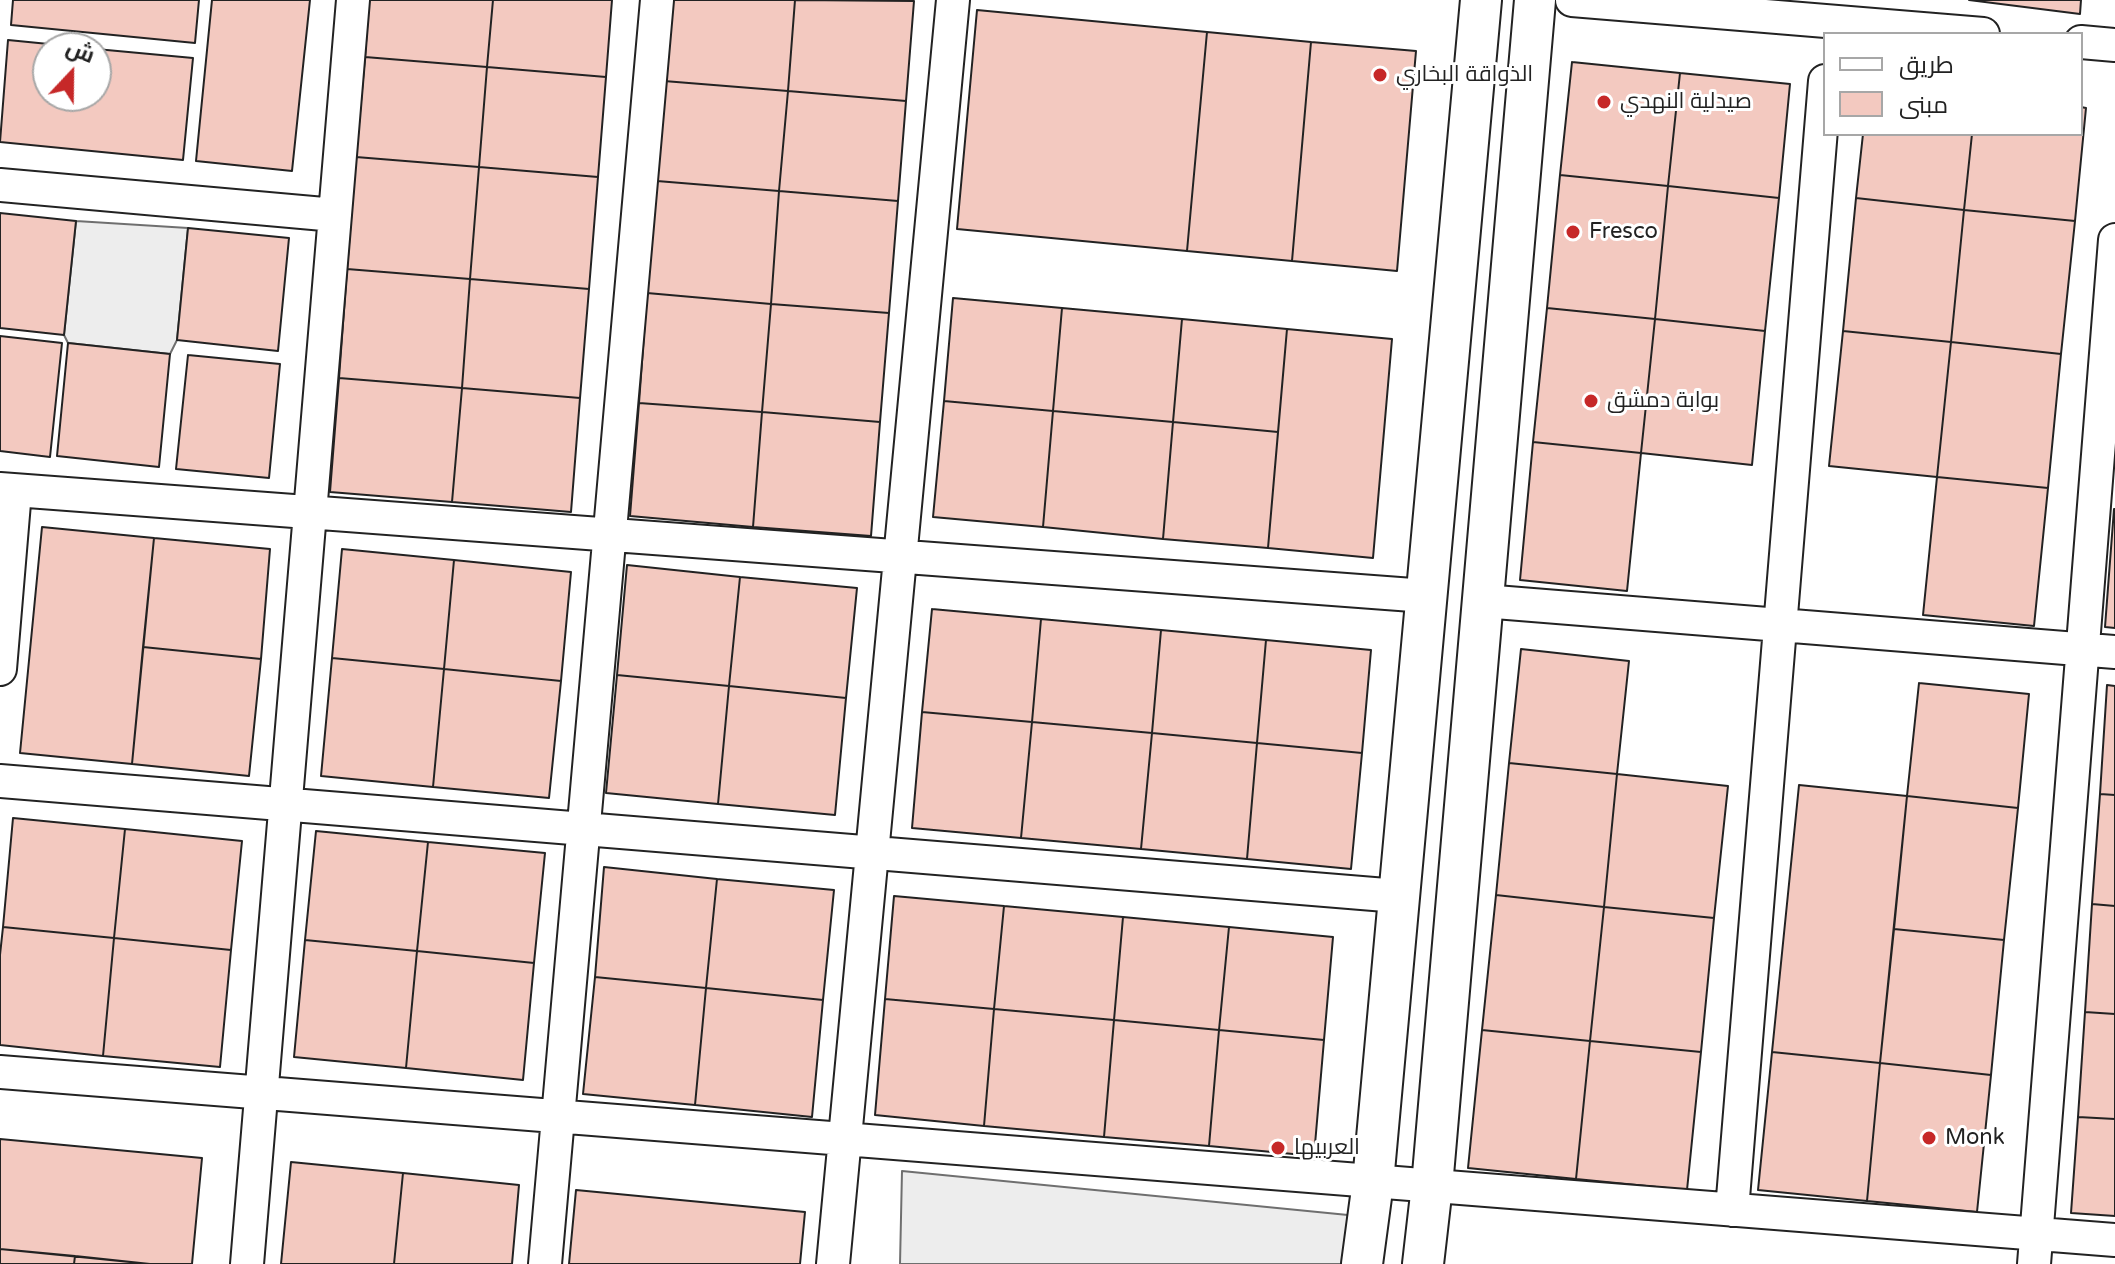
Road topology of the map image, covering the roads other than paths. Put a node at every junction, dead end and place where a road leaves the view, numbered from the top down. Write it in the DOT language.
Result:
graph roads {
  1 [pos="353,0"];
  2 [pos="657,0"];
  3 [pos="953,0"];
  4 [pos="1481,0"];
  5 [pos="1535,0"];
  6 [pos="1572,0"];
  7 [pos="1830,19"];
  8 [pos="1963,32"];
  9 [pos="2083,42"];
  10 [pos="2115,45"];
  11 [pos="1823,105"];
  12 [pos="0,185"];
  13 [pos="335,215"];
  14 [pos="2115,240"];
  15 [pos="2111,340"];
  16 [pos="8,490"];
  17 [pos="310,512"];
  18 [pos="610,535"];
  19 [pos="900,556"];
  20 [pos="1426,596"];
  21 [pos="1483,601"];
  22 [pos="1780,625"];
  23 [pos="2083,649"];
  24 [pos="2115,652"];
  25 [pos="0,669"];
  26 [pos="0,781"];
  27 [pos="286,804"];
  28 [pos="584,829"];
  29 [pos="872,852"];
  30 [pos="1398,896"];
  31 [pos="0,1072"];
  32 [pos="261,1093"];
  33 [pos="558,1116"];
  34 [pos="845,1140"];
  35 [pos="1373,1182"];
  36 [pos="1432,1186"];
  37 [pos="1732,1210"];
  38 [pos="2115,1240"];
  39 [pos="2035,1249"];
  40 [pos="247,1264"];
  41 [pos="545,1264"];
  42 [pos="833,1264"];
  43 [pos="1362,1264"];
  44 [pos="1423,1264"];
  1 -- 13 [label="street"];
  2 -- 18 [label="street"];
  3 -- 19 [label="street"];
  4 -- 20 [label="street"];
  5 -- 21 [label="street"];
  6 -- 7 [label="street"];
  7 -- 8 [label="street"];
  9 -- 10 [label="street"];
  11 -- 22 [label="street"];
  12 -- 13 [label="street"];
  13 -- 17 [label="street"];
  14 -- 15 [label="street"];
  15 -- 23 [label="street"];
  16 -- 17 [label="street"];
  16 -- 25 [label="street"];
  17 -- 18 [label="street"];
  17 -- 27 [label="street"];
  18 -- 19 [label="street"];
  18 -- 28 [label="street"];
  19 -- 20 [label="street"];
  19 -- 29 [label="street"];
  20 -- 30 [label="street"];
  21 -- 22 [label="street"];
  21 -- 36 [label="street"];
  22 -- 23 [label="street"];
  22 -- 37 [label="street"];
  23 -- 24 [label="street"];
  23 -- 39 [label="street"];
  26 -- 27 [label="street"];
  27 -- 28 [label="street"];
  27 -- 32 [label="street"];
  28 -- 29 [label="street"];
  28 -- 33 [label="street"];
  29 -- 30 [label="street"];
  29 -- 34 [label="street"];
  30 -- 35 [label="street"];
  31 -- 32 [label="street"];
  32 -- 33 [label="street"];
  32 -- 40 [label="street"];
  33 -- 34 [label="street"];
  33 -- 41 [label="street"];
  34 -- 35 [label="street"];
  34 -- 42 [label="street"];
  35 -- 36 [label="street"];
  35 -- 43 [label="street"];
  36 -- 37 [label="street"];
  36 -- 44 [label="street"];
  37 -- 39 [label="street"];
  38 -- 39 [label="street"];
}
